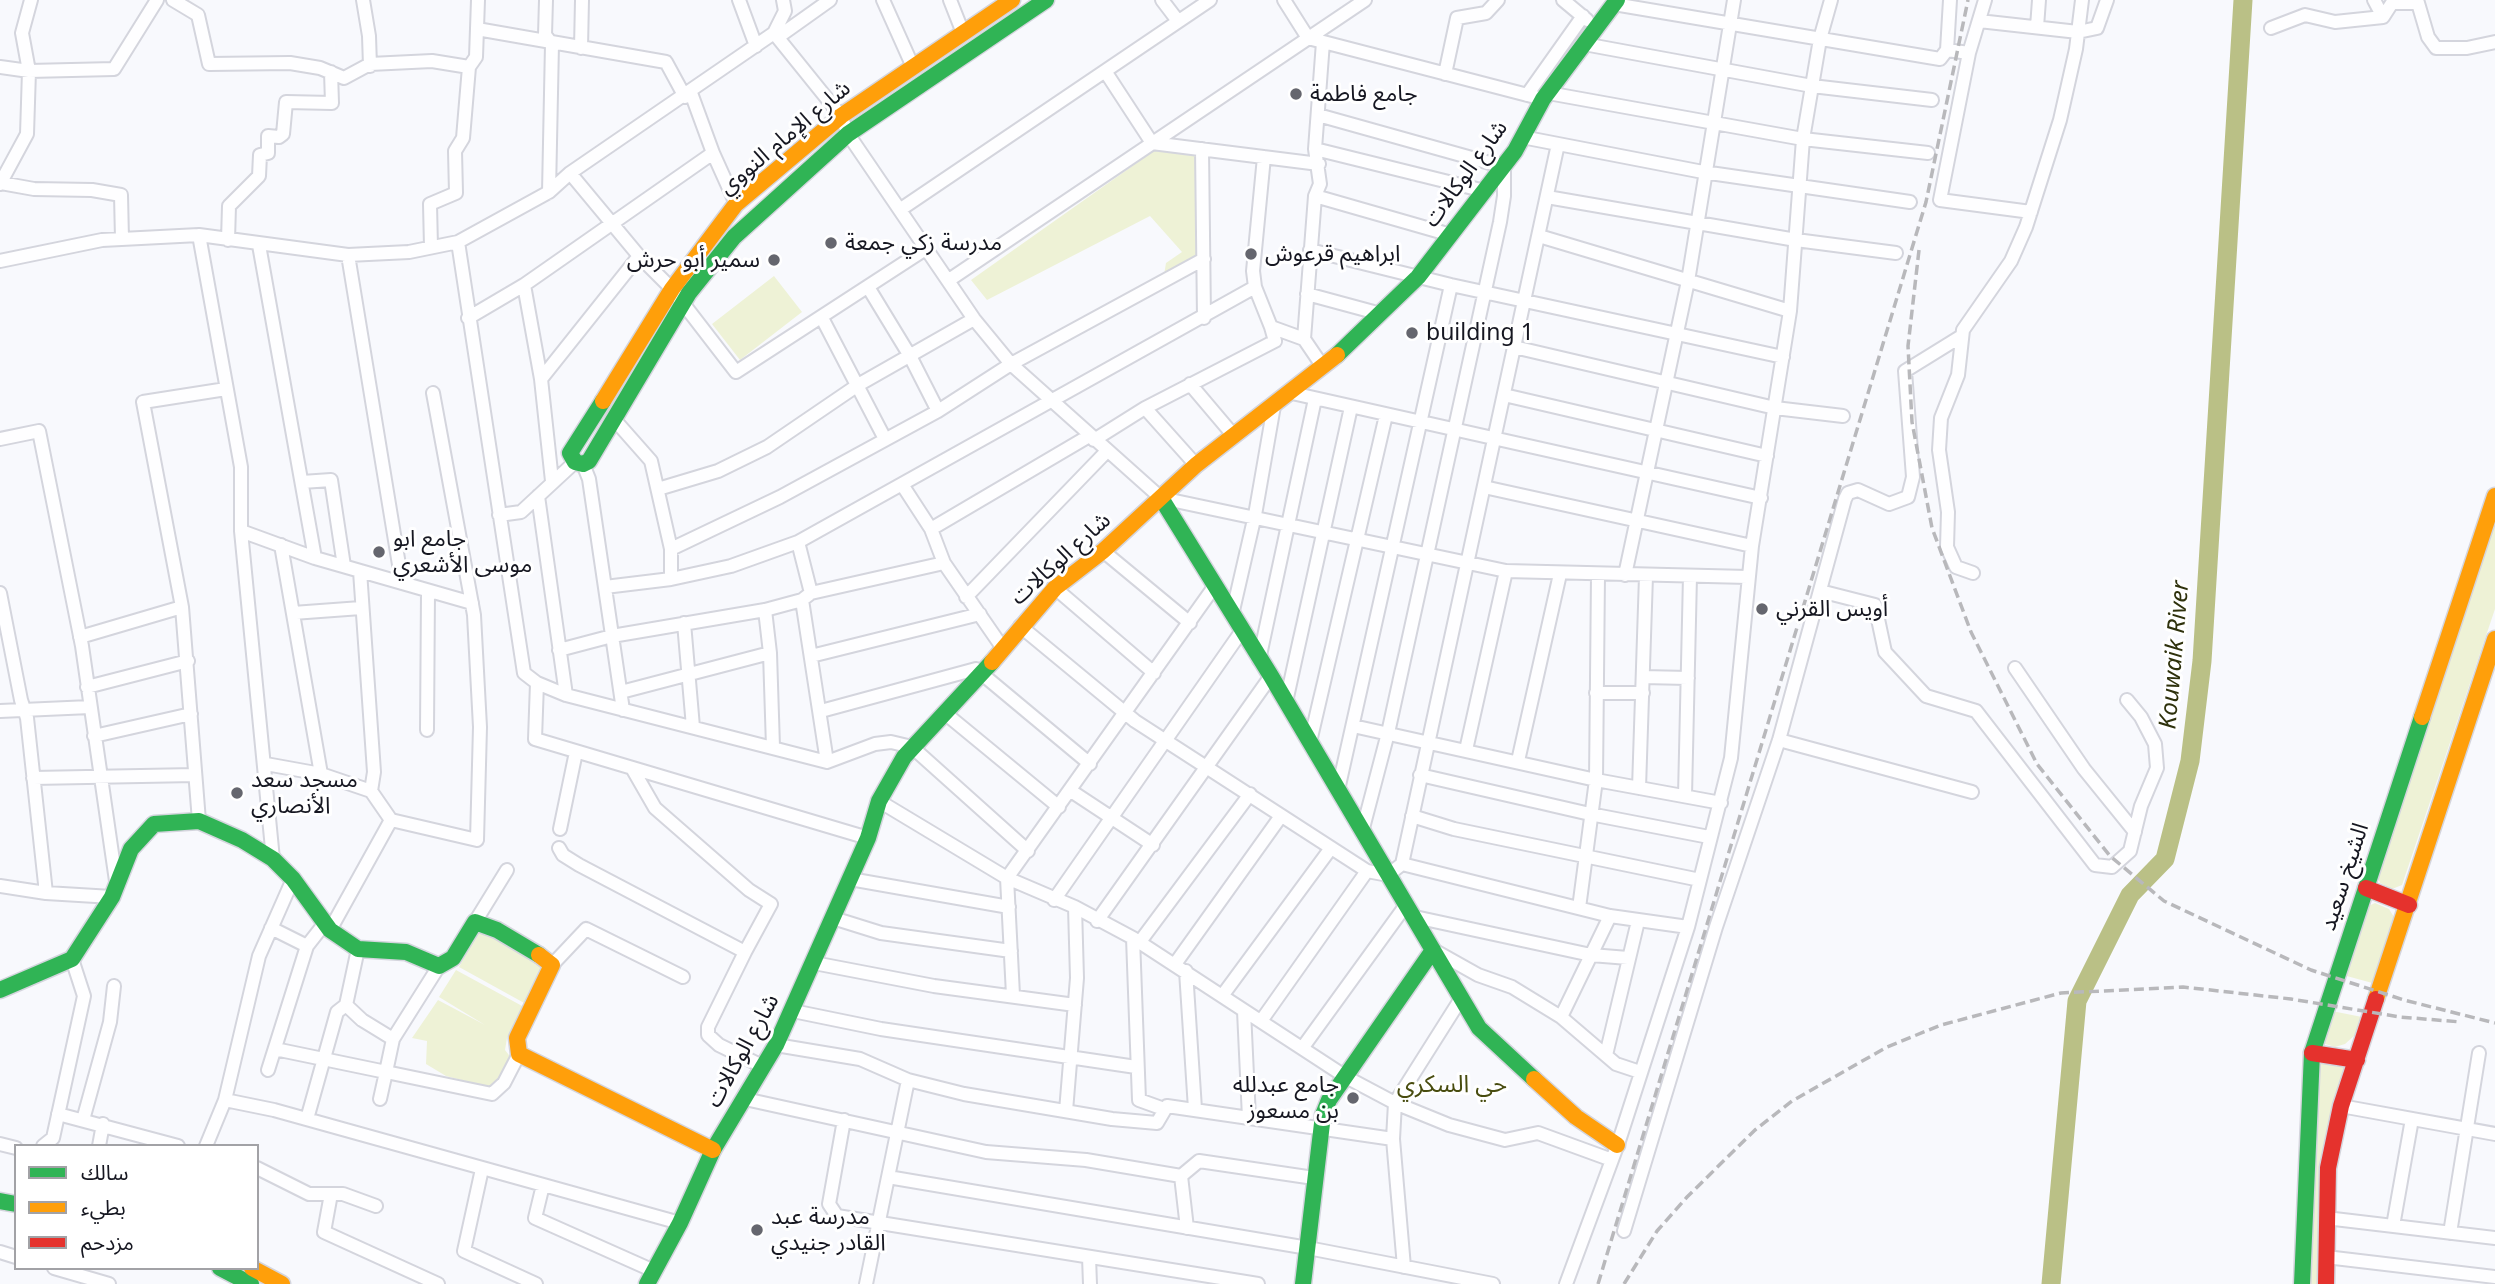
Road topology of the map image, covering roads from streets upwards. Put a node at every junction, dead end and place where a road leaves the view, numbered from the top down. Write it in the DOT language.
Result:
graph roads {
  1 [pos="31,0"];
  2 [pos="157,0"];
  3 [pos="173,0"];
  4 [pos="363,0"];
  5 [pos="478,0"];
  6 [pos="546,0"];
  7 [pos="582,0"];
  8 [pos="739,0"];
  9 [pos="783,0"];
  10 [pos="830,0"];
  11 [pos="883,0"];
  12 [pos="950,0"];
  13 [pos="1046,0"];
  14 [pos="1163,0"];
  15 [pos="1210,0"];
  16 [pos="1284,0"];
  17 [pos="1365,0"];
  18 [pos="1498,0"];
  19 [pos="1563,0"];
  20 [pos="1734,0"];
  21 [pos="1831,0"];
  22 [pos="1950,0"];
  23 [pos="1985,0"];
  24 [pos="2039,0"];
  25 [pos="2082,0"];
  26 [pos="2107,0"];
  27 [pos="2374,0"];
  28 [pos="1005,2"];
  29 [pos="1615,2"];
  30 [pos="1583,16"];
  31 [pos="2383,17"];
  32 [pos="1178,21"];
  33 [pos="1979,21"];
  34 [pos="1731,24"];
  35 [pos="1596,27"];
  36 [pos="2037,27"];
  37 [pos="477,29"];
  38 [pos="2271,29"];
  39 [pos="2078,32"];
  40 [pos="962,33"];
  41 [pos="776,35"];
  42 [pos="1308,38"];
  43 [pos="1820,39"];
  44 [pos="1323,42"];
  45 [pos="2495,42"];
  46 [pos="552,44"];
  47 [pos="1584,44"];
  48 [pos="756,46"];
  49 [pos="581,48"];
  50 [pos="1947,50"];
  51 [pos="1969,53"];
  52 [pos="370,65"];
  53 [pos="0,67"];
  54 [pos="469,67"];
  55 [pos="913,67"];
  56 [pos="29,71"];
  57 [pos="1105,71"];
  58 [pos="1720,71"];
  59 [pos="331,72"];
  60 [pos="1445,74"];
  61 [pos="1812,86"];
  62 [pos="688,95"];
  63 [pos="1539,96"];
  64 [pos="1933,100"];
  65 [pos="841,116"];
  66 [pos="1318,116"];
  67 [pos="1713,122"];
  68 [pos="848,134"];
  69 [pos="1522,137"];
  70 [pos="1803,139"];
  71 [pos="1152,143"];
  72 [pos="1558,144"];
  73 [pos="1202,149"];
  74 [pos="1315,149"];
  75 [pos="713,152"];
  76 [pos="1928,152"];
  77 [pos="1264,157"];
  78 [pos="1319,164"];
  79 [pos="1504,167"];
  80 [pos="1703,172"];
  81 [pos="570,173"];
  82 [pos="1,183"];
  83 [pos="1799,187"];
  84 [pos="1485,191"];
  85 [pos="549,192"];
  86 [pos="1315,196"];
  87 [pos="1547,197"];
  88 [pos="1910,202"];
  89 [pos="736,204"];
  90 [pos="901,209"];
  91 [pos="2031,212"];
  92 [pos="611,223"];
  93 [pos="1698,224"];
  94 [pos="199,235"];
  95 [pos="1451,235"];
  96 [pos="1538,236"];
  97 [pos="122,239"];
  98 [pos="229,240"];
  99 [pos="1796,240"];
  100 [pos="458,242"];
  101 [pos="259,245"];
  102 [pos="432,247"];
  103 [pos="927,248"];
  104 [pos="1310,250"];
  105 [pos="1896,253"];
  106 [pos="348,254"];
  107 [pos="639,257"];
  108 [pos="1204,259"];
  109 [pos="0,261"];
  110 [pos="1418,277"];
  111 [pos="949,280"];
  112 [pos="1688,281"];
  113 [pos="524,285"];
  114 [pos="1451,285"];
  115 [pos="868,287"];
  116 [pos="1255,287"];
  117 [pos="672,289"];
  118 [pos="1484,292"];
  119 [pos="1307,294"];
  120 [pos="1524,301"];
  121 [pos="684,302"];
  122 [pos="1790,311"];
  123 [pos="1381,314"];
  124 [pos="1204,317"];
  125 [pos="468,318"];
  126 [pos="822,318"];
  127 [pos="974,319"];
  128 [pos="1271,327"];
  129 [pos="1677,335"];
  130 [pos="1960,337"];
  131 [pos="1304,339"];
  132 [pos="1514,347"];
  133 [pos="910,356"];
  134 [pos="1783,357"];
  135 [pos="1011,364"];
  136 [pos="1324,367"];
  137 [pos="541,379"];
  138 [pos="1667,383"];
  139 [pos="1190,384"];
  140 [pos="858,385"];
  141 [pos="226,389"];
  142 [pos="433,393"];
  143 [pos="1292,393"];
  144 [pos="1504,395"];
  145 [pos="1315,399"];
  146 [pos="1051,402"];
  147 [pos="1274,407"];
  148 [pos="1352,407"];
  149 [pos="1144,408"];
  150 [pos="1775,408"];
  151 [pos="938,411"];
  152 [pos="1386,415"];
  153 [pos="1843,416"];
  154 [pos="613,418"];
  155 [pos="1419,422"];
  156 [pos="1455,430"];
  157 [pos="1656,430"];
  158 [pos="1234,436"];
  159 [pos="1091,438"];
  160 [pos="0,439"];
  161 [pos="885,439"];
  162 [pos="1494,439"];
  163 [pos="1107,451"];
  164 [pos="1768,456"];
  165 [pos="579,463"];
  166 [pos="1196,465"];
  167 [pos="1647,473"];
  168 [pos="552,481"];
  169 [pos="302,482"];
  170 [pos="902,486"];
  171 [pos="1484,487"];
  172 [pos="658,489"];
  173 [pos="538,496"];
  174 [pos="2495,496"];
  175 [pos="1161,498"];
  176 [pos="1761,498"];
  177 [pos="499,515"];
  178 [pos="1255,515"];
  179 [pos="1636,519"];
  180 [pos="1290,523"];
  181 [pos="931,529"];
  182 [pos="241,531"];
  183 [pos="1325,531"];
  184 [pos="1359,539"];
  185 [pos="798,542"];
  186 [pos="281,545"];
  187 [pos="1752,546"];
  188 [pos="1394,547"];
  189 [pos="671,549"];
  190 [pos="1103,551"];
  191 [pos="1428,555"];
  192 [pos="315,558"];
  193 [pos="944,564"];
  194 [pos="1467,564"];
  195 [pos="344,566"];
  196 [pos="1506,571"];
  197 [pos="360,572"];
  198 [pos="1973,573"];
  199 [pos="1560,574"];
  200 [pos="1598,575"];
  201 [pos="1625,575"];
  202 [pos="1646,576"];
  203 [pos="1690,576"];
  204 [pos="1748,577"];
  205 [pos="671,579"];
  206 [pos="402,583"];
  207 [pos="605,587"];
  208 [pos="1214,587"];
  209 [pos="1055,588"];
  210 [pos="1820,591"];
  211 [pos="428,592"];
  212 [pos="0,593"];
  213 [pos="807,596"];
  214 [pos="967,597"];
  215 [pos="472,603"];
  216 [pos="182,607"];
  217 [pos="361,608"];
  218 [pos="765,610"];
  219 [pos="293,613"];
  220 [pos="979,614"];
  221 [pos="1232,615"];
  222 [pos="684,623"];
  223 [pos="1190,623"];
  224 [pos="1020,626"];
  225 [pos="1241,632"];
  226 [pos="612,636"];
  227 [pos="80,637"];
  228 [pos="2495,639"];
  229 [pos="1002,647"];
  230 [pos="559,650"];
  231 [pos="770,653"];
  232 [pos="811,656"];
  233 [pos="1259,660"];
  234 [pos="188,661"];
  235 [pos="2015,668"];
  236 [pos="983,673"];
  237 [pos="688,674"];
  238 [pos="1154,674"];
  239 [pos="1271,676"];
  240 [pos="1643,677"];
  241 [pos="1688,678"];
  242 [pos="537,683"];
  243 [pos="87,687"];
  244 [pos="621,692"];
  245 [pos="1596,693"];
  246 [pos="1643,693"];
  247 [pos="566,695"];
  248 [pos="2127,700"];
  249 [pos="1286,702"];
  250 [pos="90,707"];
  251 [pos="24,709"];
  252 [pos="623,710"];
  253 [pos="821,710"];
  254 [pos="0,711"];
  255 [pos="191,714"];
  256 [pos="946,714"];
  257 [pos="1127,714"];
  258 [pos="1353,726"];
  259 [pos="693,727"];
  260 [pos="427,730"];
  261 [pos="1388,733"];
  262 [pos="94,736"];
  263 [pos="1779,740"];
  264 [pos="1168,741"];
  265 [pos="1310,742"];
  266 [pos="1427,742"];
  267 [pos="773,747"];
  268 [pos="912,747"];
  269 [pos="1466,750"];
  270 [pos="576,752"];
  271 [pos="1518,761"];
  272 [pos="827,762"];
  273 [pos="266,764"];
  274 [pos="1090,764"];
  275 [pos="1208,767"];
  276 [pos="632,768"];
  277 [pos="321,774"];
  278 [pos="195,775"];
  279 [pos="1420,775"];
  280 [pos="99,777"];
  281 [pos="33,778"];
  282 [pos="1596,780"];
  283 [pos="1639,788"];
  284 [pos="371,791"];
  285 [pos="1071,791"];
  286 [pos="1338,792"];
  287 [pos="1972,792"];
  288 [pos="1250,794"];
  289 [pos="1685,796"];
  290 [pos="879,801"];
  291 [pos="1721,803"];
  292 [pos="1059,807"];
  293 [pos="1590,814"];
  294 [pos="1281,816"];
  295 [pos="1412,816"];
  296 [pos="1113,818"];
  297 [pos="391,820"];
  298 [pos="199,821"];
  299 [pos="560,829"];
  300 [pos="1362,832"];
  301 [pos="2135,832"];
  302 [pos="1709,837"];
  303 [pos="868,838"];
  304 [pos="1153,845"];
  305 [pos="559,848"];
  306 [pos="1331,848"];
  307 [pos="1028,851"];
  308 [pos="1586,856"];
  309 [pos="273,859"];
  310 [pos="1402,864"];
  311 [pos="507,870"];
  312 [pos="1367,871"];
  313 [pos="1388,875"];
  314 [pos="1007,878"];
  315 [pos="293,879"];
  316 [pos="850,879"];
  317 [pos="1700,880"];
  318 [pos="0,886"];
  319 [pos="2366,888"];
  320 [pos="114,891"];
  321 [pos="46,893"];
  322 [pos="1054,900"];
  323 [pos="2409,905"];
  324 [pos="1009,906"];
  325 [pos="1075,907"];
  326 [pos="1579,908"];
  327 [pos="1411,911"];
  328 [pos="1610,916"];
  329 [pos="833,918"];
  330 [pos="1097,921"];
  331 [pos="1638,921"];
  332 [pos="475,922"];
  333 [pos="327,926"];
  334 [pos="1688,927"];
  335 [pos="271,928"];
  336 [pos="1136,941"];
  337 [pos="307,946"];
  338 [pos="358,949"];
  339 [pos="1433,950"];
  340 [pos="1011,951"];
  341 [pos="745,952"];
  342 [pos="1591,955"];
  343 [pos="1628,958"];
  344 [pos="72,959"];
  345 [pos="814,962"];
  346 [pos="552,965"];
  347 [pos="439,966"];
  348 [pos="1180,967"];
  349 [pos="682,977"];
  350 [pos="114,986"];
  351 [pos="0,990"];
  352 [pos="1013,995"];
  353 [pos="1222,996"];
  354 [pos="1462,997"];
  355 [pos="346,1005"];
  356 [pos="1075,1005"];
  357 [pos="793,1010"];
  358 [pos="1244,1010"];
  359 [pos="1561,1017"];
  360 [pos="1261,1021"];
  361 [pos="393,1039"];
  362 [pos="776,1045"];
  363 [pos="1303,1047"];
  364 [pos="275,1049"];
  365 [pos="2312,1053"];
  366 [pos="2479,1053"];
  367 [pos="519,1054"];
  368 [pos="1606,1055"];
  369 [pos="1070,1057"];
  370 [pos="322,1059"];
  371 [pos="2357,1060"];
  372 [pos="1136,1067"];
  373 [pos="764,1068"];
  374 [pos="268,1070"];
  375 [pos="386,1072"];
  376 [pos="1640,1072"];
  377 [pos="1346,1077"];
  378 [pos="908,1080"];
  379 [pos="745,1099"];
  380 [pos="225,1100"];
  381 [pos="380,1100"];
  382 [pos="1395,1103"];
  383 [pos="2341,1106"];
  384 [pos="1164,1109"];
  385 [pos="1195,1109"];
  386 [pos="1066,1111"];
  387 [pos="58,1114"];
  388 [pos="1249,1118"];
  389 [pos="307,1119"];
  390 [pos="844,1119"];
  391 [pos="2412,1119"];
  392 [pos="82,1120"];
  393 [pos="103,1124"];
  394 [pos="2468,1129"];
  395 [pos="1318,1130"];
  396 [pos="895,1132"];
  397 [pos="2495,1134"];
  398 [pos="1393,1139"];
  399 [pos="46,1144"];
  400 [pos="100,1144"];
  401 [pos="171,1144"];
  402 [pos="208,1144"];
  403 [pos="713,1150"];
  404 [pos="1615,1153"];
  405 [pos="259,1169"];
  406 [pos="482,1169"];
  407 [pos="1181,1176"];
  408 [pos="888,1177"];
  409 [pos="1314,1178"];
  410 [pos="543,1185"];
  411 [pos="331,1194"];
  412 [pos="376,1206"];
  413 [pos="2326,1218"];
  414 [pos="680,1223"];
  415 [pos="879,1223"];
  416 [pos="2393,1226"];
  417 [pos="1187,1228"];
  418 [pos="1624,1231"];
  419 [pos="2450,1233"];
  420 [pos="2495,1236"];
  421 [pos="1308,1248"];
  422 [pos="1089,1258"];
  423 [pos="2326,1258"];
  424 [pos="1404,1267"];
  425 [pos="225,1270"];
  426 [pos="78,1272"];
  427 [pos="650,1277"];
  428 [pos="2495,1277"];
  429 [pos="244,1278"];
  430 [pos="2455,1278"];
  431 [pos="869,1283"];
  432 [pos="108,1284"];
  433 [pos="282,1284"];
  434 [pos="438,1284"];
  435 [pos="536,1284"];
  436 [pos="1090,1284"];
  437 [pos="1258,1284"];
  438 [pos="1303,1284"];
  439 [pos="1493,1284"];
  440 [pos="1566,1284"];
  441 [pos="2301,1284"];
  442 [pos="2326,1284"];
  1 -- 56 [label="street"];
  2 -- 56 [label="street"];
  3 -- 59 [label="street"];
  4 -- 52 [label="street"];
  5 -- 37 [label="street"];
  6 -- 46 [label="street"];
  7 -- 49 [label="street"];
  8 -- 48 [label="street"];
  9 -- 41 [label="street"];
  10 -- 41 [label="street"];
  11 -- 55 [label="street"];
  12 -- 40 [label="street"];
  13 -- 68 [label="street"];
  14 -- 32 [label="street"];
  15 -- 32 [label="street"];
  16 -- 42 [label="street"];
  17 -- 42 [label="street"];
  18 -- 60 [label="street"];
  19 -- 30 [label="street"];
  20 -- 34 [label="street"];
  21 -- 43 [label="street"];
  22 -- 50 [label="street"];
  23 -- 33 [label="street"];
  24 -- 36 [label="street"];
  25 -- 39 [label="street"];
  26 -- 39 [label="street"];
  27 -- 31 [label="street"];
  28 -- 40 [label="street, شارع الإمام النووي"];
  29 -- 34 [label="street"];
  29 -- 35 [label="street, شارع الوكالات"];
  30 -- 35 [label="street"];
  30 -- 63 [label="street"];
  31 -- 38 [label="street"];
  31 -- 45 [label="street"];
  32 -- 57 [label="street"];
  33 -- 36 [label="street"];
  33 -- 51 [label="street"];
  34 -- 43 [label="street"];
  34 -- 58 [label="street"];
  35 -- 47 [label="street, شارع الوكالات"];
  36 -- 39 [label="street"];
  37 -- 46 [label="street"];
  37 -- 54 [label="street"];
  39 -- 91 [label="street"];
  40 -- 55 [label="street, شارع الإمام النووي"];
  41 -- 48 [label="street"];
  41 -- 65 [label="street"];
  42 -- 44 [label="street"];
  42 -- 71 [label="street"];
  43 -- 50 [label="street"];
  43 -- 61 [label="street"];
  44 -- 60 [label="street"];
  44 -- 66 [label="street"];
  46 -- 49 [label="street"];
  46 -- 85 [label="street"];
  47 -- 58 [label="street"];
  47 -- 63 [label="street, شارع الوكالات"];
  48 -- 62 [label="street"];
  49 -- 62 [label="street"];
  50 -- 51 [label="street"];
  51 -- 91 [label="street"];
  52 -- 54 [label="street"];
  52 -- 59 [label="street"];
  53 -- 56 [label="street"];
  54 -- 102 [label="street"];
  55 -- 65 [label="street, شارع الإمام النووي"];
  56 -- 82 [label="street"];
  57 -- 71 [label="street"];
  57 -- 90 [label="street"];
  58 -- 61 [label="street"];
  58 -- 67 [label="street"];
  59 -- 98 [label="street"];
  60 -- 63 [label="street"];
  61 -- 64 [label="street"];
  61 -- 70 [label="street"];
  62 -- 75 [label="street"];
  62 -- 81 [label="street"];
  63 -- 67 [label="street"];
  63 -- 69 [label="street, شارع الوكالات"];
  65 -- 68 [label="street"];
  65 -- 89 [label="street, شارع الإمام النووي"];
  66 -- 74 [label="street"];
  66 -- 79 [label="street"];
  67 -- 70 [label="street"];
  67 -- 80 [label="street"];
  68 -- 90 [label="street"];
  68 -- 121 [label="street"];
  69 -- 72 [label="street"];
  69 -- 79 [label="street, شارع الوكالات"];
  70 -- 76 [label="street"];
  70 -- 83 [label="street"];
  71 -- 73 [label="street"];
  71 -- 111 [label="street"];
  72 -- 80 [label="street"];
  72 -- 87 [label="street"];
  73 -- 77 [label="street"];
  73 -- 108 [label="street"];
  74 -- 78 [label="street"];
  74 -- 84 [label="street"];
  75 -- 89 [label="street"];
  75 -- 92 [label="street"];
  77 -- 78 [label="street"];
  77 -- 116 [label="street"];
  78 -- 86 [label="street"];
  79 -- 84 [label="street, شارع الوكالات"];
  79 -- 118 [label="street"];
  80 -- 83 [label="street"];
  80 -- 93 [label="street"];
  81 -- 85 [label="street"];
  81 -- 92 [label="street"];
  82 -- 97 [label="street"];
  83 -- 88 [label="street"];
  83 -- 99 [label="street"];
  84 -- 95 [label="street, شارع الوكالات"];
  85 -- 100 [label="street"];
  86 -- 95 [label="street"];
  86 -- 104 [label="street"];
  87 -- 93 [label="street"];
  87 -- 96 [label="street"];
  89 -- 117 [label="street, شارع الإمام النووي"];
  90 -- 103 [label="street"];
  91 -- 130 [label="street"];
  92 -- 107 [label="street"];
  92 -- 113 [label="street"];
  93 -- 99 [label="street"];
  93 -- 112 [label="street"];
  94 -- 97 [label="street"];
  94 -- 98 [label="street"];
  94 -- 141 [label="street"];
  95 -- 110 [label="street, شارع الوكالات"];
  96 -- 112 [label="street"];
  96 -- 120 [label="street"];
  97 -- 109 [label="street"];
  98 -- 101 [label="street"];
  99 -- 105 [label="street"];
  99 -- 122 [label="street"];
  100 -- 102 [label="street"];
  100 -- 125 [label="street"];
  101 -- 106 [label="street"];
  101 -- 169 [label="street"];
  102 -- 106 [label="street"];
  103 -- 111 [label="street"];
  103 -- 115 [label="street"];
  104 -- 110 [label="street"];
  104 -- 119 [label="street"];
  106 -- 206 [label="street"];
  107 -- 117 [label="street"];
  107 -- 137 [label="street"];
  108 -- 124 [label="street"];
  108 -- 135 [label="street"];
  110 -- 114 [label="street"];
  110 -- 123 [label="street, شارع الوكالات"];
  111 -- 127 [label="street"];
  112 -- 122 [label="street"];
  112 -- 129 [label="street"];
  113 -- 125 [label="street"];
  113 -- 137 [label="street"];
  114 -- 118 [label="street"];
  114 -- 155 [label="street"];
  115 -- 126 [label="street"];
  115 -- 133 [label="street"];
  116 -- 124 [label="street"];
  116 -- 128 [label="street"];
  117 -- 121 [label="street"];
  117 -- 165 [label="street, شارع الإمام النووي"];
  118 -- 120 [label="street"];
  118 -- 156 [label="street"];
  119 -- 123 [label="street"];
  119 -- 131 [label="street"];
  120 -- 129 [label="street"];
  120 -- 132 [label="street"];
  121 -- 126 [label="street"];
  121 -- 154 [label="street"];
  122 -- 134 [label="street"];
  123 -- 136 [label="street, شارع الوكالات"];
  124 -- 146 [label="street"];
  125 -- 177 [label="street"];
  126 -- 140 [label="street"];
  127 -- 133 [label="street"];
  127 -- 135 [label="street"];
  128 -- 131 [label="street"];
  128 -- 139 [label="street"];
  129 -- 134 [label="street"];
  129 -- 138 [label="street"];
  130 -- 198 [label="street"];
  130 -- 210 [label="street"];
  131 -- 136 [label="street"];
  132 -- 138 [label="street"];
  132 -- 144 [label="street"];
  133 -- 140 [label="street"];
  133 -- 151 [label="street"];
  134 -- 150 [label="street"];
  135 -- 146 [label="street"];
  135 -- 151 [label="street"];
  136 -- 143 [label="street, شارع الوكالات"];
  137 -- 168 [label="street"];
  138 -- 150 [label="street"];
  138 -- 157 [label="street"];
  139 -- 149 [label="street"];
  139 -- 158 [label="street"];
  140 -- 161 [label="street"];
  140 -- 172 [label="street"];
  141 -- 182 [label="street"];
  141 -- 216 [label="street"];
  142 -- 215 [label="street"];
  143 -- 145 [label="street"];
  143 -- 147 [label="street, شارع الوكالات"];
  144 -- 157 [label="street"];
  144 -- 162 [label="street"];
  145 -- 148 [label="street"];
  145 -- 180 [label="street"];
  146 -- 159 [label="street"];
  146 -- 170 [label="street"];
  147 -- 158 [label="street, شارع الوكالات"];
  147 -- 178 [label="street"];
  148 -- 152 [label="street"];
  148 -- 183 [label="street"];
  149 -- 159 [label="street"];
  149 -- 166 [label="street"];
  150 -- 153 [label="street"];
  150 -- 164 [label="street"];
  151 -- 161 [label="street"];
  152 -- 155 [label="street"];
  152 -- 184 [label="street"];
  154 -- 165 [label="street"];
  154 -- 172 [label="street"];
  155 -- 156 [label="street"];
  155 -- 188 [label="street"];
  156 -- 162 [label="street"];
  156 -- 191 [label="street"];
  157 -- 164 [label="street"];
  157 -- 167 [label="street"];
  158 -- 166 [label="street, شارع الوكالات"];
  159 -- 163 [label="street"];
  159 -- 181 [label="street"];
  160 -- 227 [label="street"];
  161 -- 189 [label="street"];
  162 -- 167 [label="street"];
  162 -- 171 [label="street"];
  163 -- 175 [label="street"];
  163 -- 214 [label="street"];
  164 -- 176 [label="street"];
  165 -- 168 [label="street"];
  165 -- 207 [label="street"];
  166 -- 175 [label="street, شارع الوكالات"];
  167 -- 176 [label="street"];
  167 -- 179 [label="street"];
  168 -- 173 [label="street"];
  169 -- 192 [label="street"];
  169 -- 195 [label="street"];
  170 -- 181 [label="street"];
  170 -- 185 [label="street"];
  171 -- 179 [label="street"];
  171 -- 194 [label="street"];
  172 -- 189 [label="street"];
  173 -- 177 [label="street"];
  173 -- 230 [label="street"];
  174 -- 319 [label="street, الشيخ سعيد"];
  175 -- 178 [label="street"];
  175 -- 190 [label="street, شارع الوكالات"];
  175 -- 208 [label="street"];
  176 -- 187 [label="street"];
  177 -- 242 [label="street"];
  178 -- 180 [label="street"];
  178 -- 221 [label="street"];
  179 -- 187 [label="street"];
  179 -- 201 [label="street"];
  180 -- 183 [label="street"];
  180 -- 233 [label="street"];
  181 -- 193 [label="street"];
  182 -- 186 [label="street"];
  182 -- 273 [label="street"];
  183 -- 184 [label="street"];
  183 -- 249 [label="street"];
  184 -- 188 [label="street"];
  184 -- 265 [label="street"];
  185 -- 205 [label="street"];
  185 -- 213 [label="street"];
  186 -- 192 [label="street"];
  186 -- 219 [label="street"];
  187 -- 204 [label="street"];
  188 -- 191 [label="street"];
  188 -- 258 [label="street"];
  189 -- 205 [label="street"];
  190 -- 209 [label="street, شارع الوكالات"];
  190 -- 223 [label="street"];
  191 -- 194 [label="street"];
  191 -- 261 [label="street"];
  192 -- 195 [label="street"];
  193 -- 213 [label="street"];
  193 -- 214 [label="street"];
  194 -- 196 [label="street"];
  194 -- 266 [label="street"];
  195 -- 197 [label="street"];
  196 -- 199 [label="street"];
  196 -- 269 [label="street"];
  197 -- 206 [label="street"];
  197 -- 217 [label="street"];
  199 -- 200 [label="street"];
  199 -- 271 [label="street"];
  200 -- 201 [label="street"];
  200 -- 245 [label="street"];
  201 -- 202 [label="street"];
  202 -- 203 [label="street"];
  202 -- 240 [label="street"];
  203 -- 204 [label="street"];
  203 -- 241 [label="street"];
  204 -- 291 [label="street"];
  205 -- 207 [label="street"];
  206 -- 211 [label="street"];
  207 -- 226 [label="street"];
  208 -- 221 [label="street"];
  208 -- 223 [label="street"];
  209 -- 224 [label="street, شارع الوكالات"];
  209 -- 238 [label="street"];
  210 -- 263 [label="street"];
  210 -- 301 [label="street"];
  211 -- 215 [label="street"];
  211 -- 260 [label="street"];
  212 -- 251 [label="street"];
  213 -- 218 [label="street"];
  213 -- 232 [label="street"];
  214 -- 220 [label="street"];
  215 -- 297 [label="street"];
  216 -- 227 [label="street"];
  216 -- 234 [label="street"];
  217 -- 219 [label="street"];
  217 -- 284 [label="street"];
  218 -- 222 [label="street"];
  218 -- 231 [label="street"];
  219 -- 277 [label="street"];
  220 -- 229 [label="street"];
  220 -- 232 [label="street"];
  221 -- 225 [label="street"];
  222 -- 226 [label="street"];
  222 -- 237 [label="street"];
  223 -- 238 [label="street"];
  224 -- 229 [label="street, شارع الوكالات"];
  224 -- 257 [label="street"];
  225 -- 233 [label="street"];
  225 -- 264 [label="street"];
  226 -- 230 [label="street"];
  226 -- 244 [label="street"];
  227 -- 243 [label="street"];
  228 -- 323 [label="street"];
  229 -- 236 [label="street, شارع الوكالات"];
  230 -- 247 [label="street"];
  231 -- 237 [label="street"];
  231 -- 267 [label="street"];
  232 -- 253 [label="street"];
  233 -- 239 [label="street"];
  234 -- 243 [label="street"];
  234 -- 255 [label="street"];
  235 -- 301 [label="street"];
  236 -- 253 [label="street"];
  236 -- 256 [label="street, شارع الوكالات"];
  236 -- 274 [label="street"];
  237 -- 244 [label="street"];
  237 -- 259 [label="street"];
  238 -- 257 [label="street"];
  239 -- 249 [label="street"];
  239 -- 275 [label="street"];
  240 -- 241 [label="street"];
  240 -- 246 [label="street"];
  241 -- 289 [label="street"];
  242 -- 247 [label="street"];
  242 -- 270 [label="street"];
  243 -- 250 [label="street"];
  244 -- 252 [label="street"];
  245 -- 246 [label="street"];
  245 -- 282 [label="street"];
  246 -- 283 [label="street"];
  247 -- 252 [label="street"];
  248 -- 301 [label="street"];
  249 -- 265 [label="street"];
  250 -- 251 [label="street"];
  250 -- 262 [label="street"];
  251 -- 254 [label="street"];
  251 -- 281 [label="street"];
  252 -- 259 [label="street"];
  253 -- 272 [label="street"];
  255 -- 262 [label="street"];
  255 -- 278 [label="street"];
  256 -- 268 [label="street, شارع الوكالات"];
  256 -- 292 [label="street"];
  257 -- 264 [label="street"];
  257 -- 274 [label="street"];
  258 -- 261 [label="street"];
  258 -- 286 [label="street"];
  259 -- 267 [label="street"];
  261 -- 266 [label="street"];
  261 -- 300 [label="street"];
  262 -- 280 [label="street"];
  263 -- 287 [label="street"];
  263 -- 418 [label="street"];
  264 -- 275 [label="street"];
  264 -- 296 [label="street"];
  265 -- 286 [label="street"];
  266 -- 269 [label="street"];
  266 -- 279 [label="street"];
  267 -- 272 [label="street"];
  268 -- 272 [label="street"];
  268 -- 290 [label="street, شارع الوكالات"];
  268 -- 307 [label="street"];
  269 -- 271 [label="street"];
  270 -- 276 [label="street"];
  270 -- 299 [label="street"];
  271 -- 282 [label="street"];
  273 -- 277 [label="street"];
  273 -- 309 [label="street"];
  274 -- 285 [label="street"];
  275 -- 288 [label="street"];
  275 -- 304 [label="street"];
  276 -- 303 [label="street"];
  276 -- 341 [label="street"];
  277 -- 284 [label="street"];
  278 -- 280 [label="street"];
  278 -- 298 [label="street"];
  279 -- 293 [label="street"];
  279 -- 295 [label="street"];
  280 -- 281 [label="street"];
  280 -- 320 [label="street"];
  281 -- 321 [label="street"];
  282 -- 283 [label="street"];
  282 -- 293 [label="street"];
  283 -- 289 [label="street"];
  284 -- 297 [label="street"];
  285 -- 292 [label="street"];
  285 -- 296 [label="street"];
  286 -- 300 [label="street"];
  288 -- 294 [label="street"];
  288 -- 336 [label="street"];
  289 -- 291 [label="street"];
  290 -- 303 [label="street, شارع الوكالات"];
  290 -- 314 [label="street"];
  291 -- 302 [label="street"];
  292 -- 307 [label="street"];
  293 -- 302 [label="street"];
  293 -- 308 [label="street"];
  294 -- 306 [label="street"];
  294 -- 348 [label="street"];
  295 -- 308 [label="street"];
  295 -- 310 [label="street"];
  296 -- 304 [label="street"];
  296 -- 322 [label="street"];
  297 -- 333 [label="street"];
  298 -- 309 [label="street"];
  298 -- 320 [label="street"];
  300 -- 313 [label="street"];
  302 -- 317 [label="street"];
  303 -- 316 [label="street, شارع الوكالات"];
  304 -- 330 [label="street"];
  305 -- 341 [label="street"];
  306 -- 312 [label="street"];
  306 -- 353 [label="street"];
  307 -- 314 [label="street"];
  308 -- 317 [label="street"];
  308 -- 326 [label="street"];
  309 -- 315 [label="street"];
  310 -- 313 [label="street"];
  310 -- 326 [label="street"];
  311 -- 332 [label="street"];
  312 -- 313 [label="street"];
  312 -- 360 [label="street"];
  313 -- 327 [label="street"];
  314 -- 322 [label="street"];
  314 -- 324 [label="street"];
  315 -- 333 [label="street"];
  315 -- 335 [label="street"];
  316 -- 324 [label="street"];
  316 -- 329 [label="street, شارع الوكالات"];
  317 -- 334 [label="street"];
  318 -- 321 [label="street"];
  319 -- 323 [label="street"];
  319 -- 365 [label="street, الشيخ سعيد"];
  320 -- 321 [label="street"];
  320 -- 344 [label="street"];
  322 -- 325 [label="street"];
  323 -- 371 [label="street"];
  324 -- 340 [label="street"];
  325 -- 330 [label="street"];
  325 -- 356 [label="street"];
  326 -- 328 [label="street"];
  327 -- 339 [label="street"];
  327 -- 342 [label="street"];
  327 -- 363 [label="street"];
  328 -- 331 [label="street"];
  328 -- 342 [label="street"];
  329 -- 340 [label="street"];
  329 -- 345 [label="street, شارع الوكالات"];
  330 -- 336 [label="street"];
  331 -- 334 [label="street"];
  331 -- 343 [label="street"];
  332 -- 346 [label="street"];
  332 -- 347 [label="street"];
  333 -- 337 [label="street"];
  333 -- 338 [label="street"];
  334 -- 376 [label="street"];
  335 -- 337 [label="street"];
  335 -- 380 [label="street"];
  336 -- 348 [label="street"];
  336 -- 372 [label="street"];
  337 -- 364 [label="street"];
  338 -- 347 [label="street"];
  338 -- 355 [label="street"];
  339 -- 354 [label="street"];
  339 -- 359 [label="street"];
  339 -- 377 [label="street"];
  340 -- 352 [label="street"];
  341 -- 373 [label="street"];
  342 -- 343 [label="street"];
  342 -- 359 [label="street"];
  343 -- 368 [label="street"];
  344 -- 351 [label="street"];
  344 -- 387 [label="street"];
  345 -- 352 [label="street"];
  345 -- 357 [label="street, شارع الوكالات"];
  346 -- 349 [label="street"];
  346 -- 367 [label="street"];
  347 -- 361 [label="street"];
  348 -- 353 [label="street"];
  348 -- 385 [label="street"];
  350 -- 392 [label="street"];
  352 -- 356 [label="street"];
  353 -- 358 [label="street"];
  354 -- 382 [label="street"];
  354 -- 404 [label="street"];
  355 -- 361 [label="street"];
  355 -- 370 [label="street"];
  356 -- 369 [label="street"];
  357 -- 362 [label="street, شارع الوكالات"];
  357 -- 369 [label="street"];
  358 -- 360 [label="street"];
  358 -- 388 [label="street"];
  359 -- 368 [label="street"];
  360 -- 363 [label="street"];
  361 -- 375 [label="street"];
  362 -- 373 [label="street, شارع الوكالات"];
  362 -- 378 [label="street"];
  363 -- 377 [label="street"];
  364 -- 370 [label="street"];
  364 -- 374 [label="street"];
  365 -- 371 [label="street"];
  365 -- 441 [label="street, الشيخ سعيد"];
  366 -- 394 [label="street"];
  367 -- 375 [label="street"];
  367 -- 403 [label="street"];
  368 -- 376 [label="street"];
  369 -- 372 [label="street"];
  369 -- 386 [label="street"];
  370 -- 375 [label="street"];
  370 -- 389 [label="street"];
  371 -- 383 [label="street"];
  372 -- 384 [label="street"];
  373 -- 379 [label="street, شارع الوكالات"];
  375 -- 381 [label="street"];
  376 -- 404 [label="street"];
  377 -- 382 [label="street"];
  377 -- 395 [label="street"];
  378 -- 386 [label="street"];
  378 -- 396 [label="street"];
  379 -- 390 [label="street"];
  379 -- 403 [label="street, شارع الوكالات"];
  380 -- 389 [label="street"];
  380 -- 402 [label="street"];
  382 -- 398 [label="street"];
  382 -- 404 [label="street"];
  383 -- 391 [label="street"];
  383 -- 413 [label="street"];
  384 -- 385 [label="street"];
  384 -- 386 [label="street"];
  385 -- 388 [label="street"];
  387 -- 392 [label="street"];
  387 -- 399 [label="street"];
  388 -- 395 [label="street"];
  389 -- 406 [label="street"];
  390 -- 396 [label="street"];
  390 -- 415 [label="street"];
  391 -- 394 [label="street"];
  391 -- 416 [label="street"];
  392 -- 393 [label="street"];
  393 -- 400 [label="street"];
  393 -- 401 [label="street"];
  394 -- 397 [label="street"];
  394 -- 419 [label="street"];
  395 -- 398 [label="street"];
  395 -- 409 [label="street"];
  396 -- 407 [label="street"];
  396 -- 408 [label="street"];
  398 -- 424 [label="street"];
  403 -- 414 [label="street, شارع الوكالات"];
  404 -- 440 [label="street"];
  405 -- 411 [label="street"];
  406 -- 410 [label="street"];
  406 -- 435 [label="street"];
  407 -- 409 [label="street"];
  407 -- 417 [label="street"];
  408 -- 415 [label="street"];
  408 -- 417 [label="street"];
  409 -- 421 [label="street"];
  410 -- 414 [label="street"];
  410 -- 427 [label="street"];
  411 -- 412 [label="street"];
  411 -- 434 [label="street"];
  413 -- 416 [label="street"];
  413 -- 423 [label="street"];
  414 -- 427 [label="street, شارع الوكالات"];
  415 -- 422 [label="street"];
  415 -- 431 [label="street"];
  416 -- 419 [label="street"];
  417 -- 421 [label="street"];
  419 -- 420 [label="street"];
  421 -- 424 [label="street"];
  421 -- 438 [label="street"];
  422 -- 436 [label="street"];
  422 -- 437 [label="street"];
  423 -- 430 [label="street"];
  423 -- 442 [label="street"];
  424 -- 439 [label="street"];
  425 -- 429 [label="street"];
  426 -- 432 [label="street"];
  428 -- 430 [label="street"];
  429 -- 433 [label="street"];
}
